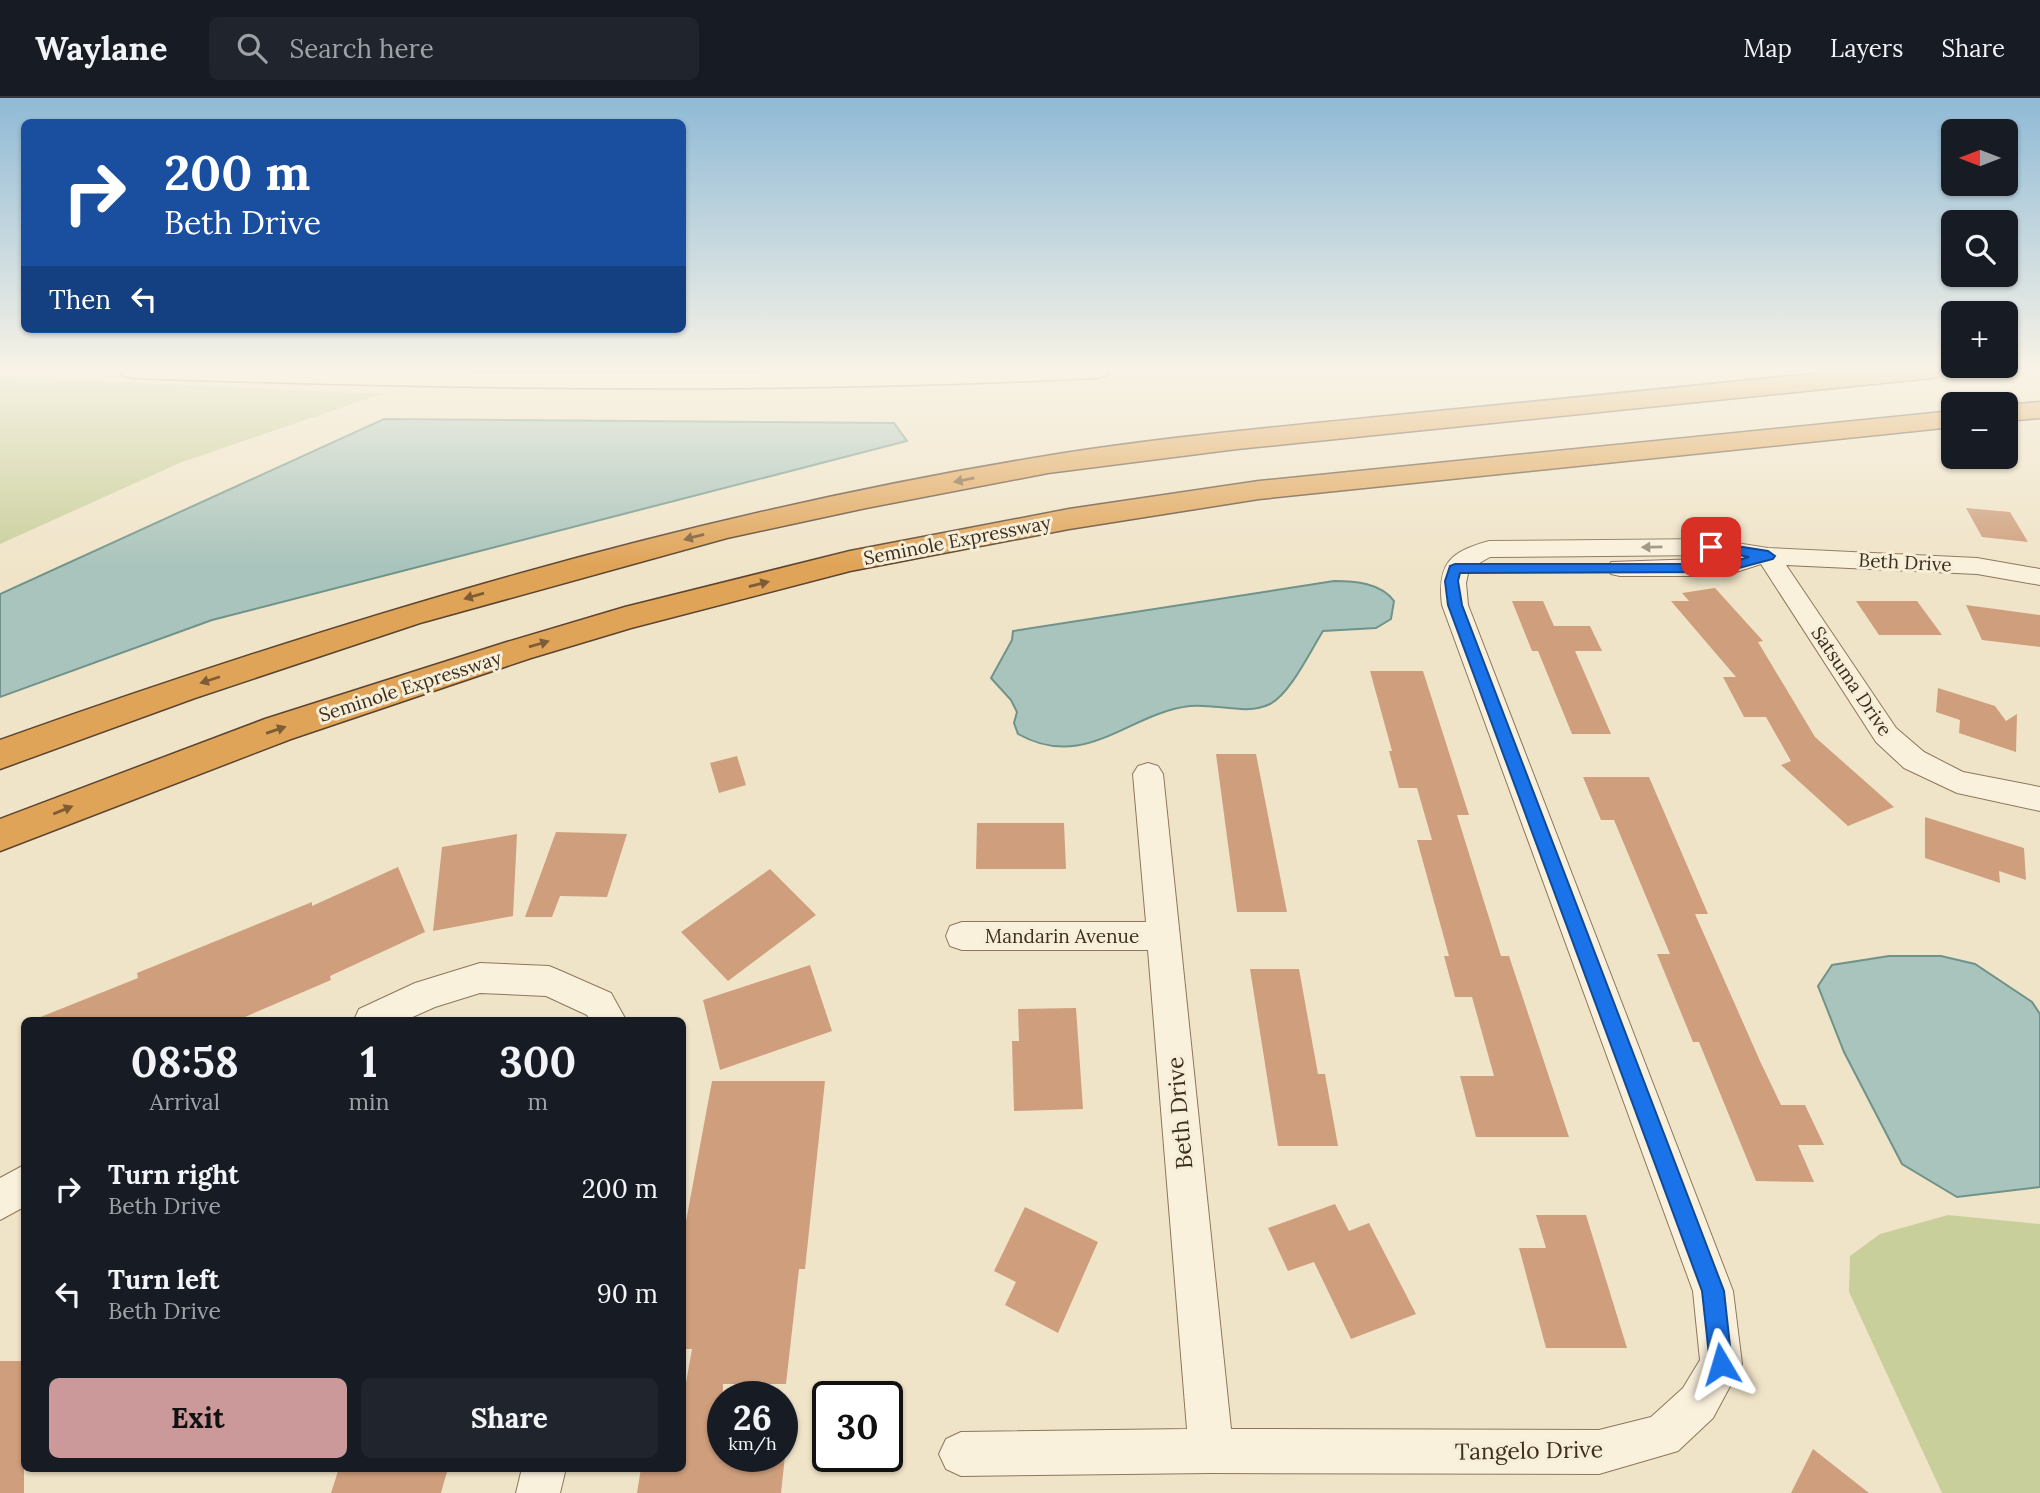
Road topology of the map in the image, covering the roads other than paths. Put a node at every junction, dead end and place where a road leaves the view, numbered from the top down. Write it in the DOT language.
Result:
graph roads {
  1 [pos="1286,435"];
  2 [pos="1796,435"];
  3 [pos="1768,556"];
  4 [pos="1455,569"];
  5 [pos="2040,577"];
  6 [pos="0,755"];
  7 [pos="1148,774"];
  8 [pos="2040,799"];
  9 [pos="0,835"];
  10 [pos="962,936"];
  11 [pos="1162,936"];
  12 [pos="377,1017"];
  13 [pos="608,1017"];
  14 [pos="21,1186"];
  15 [pos="0,1201"];
  16 [pos="1211,1451"];
  17 [pos="961,1454"];
  18 [pos="543,1472"];
  19 [pos="538,1493"];
  1 -- 6 [label="highway, one-way"];
  9 -- 2 [label="highway, Seminole Expressway, one-way"];
  3 -- 4 [label="street, Beth Drive"];
  3 -- 5 [label="street, Beth Drive"];
  3 -- 8 [label="street, Satsuma Drive"];
  4 -- 16 [label="street, Tangelo Drive"];
  7 -- 11 [label="street, Beth Drive"];
  10 -- 11 [label="street, Mandarin Avenue"];
  11 -- 16 [label="street, Beth Drive"];
  12 -- 13 [label="street"];
  14 -- 15 [label="street"];
  16 -- 17 [label="street, Tangelo Drive"];
  18 -- 19 [label="street"];
}
